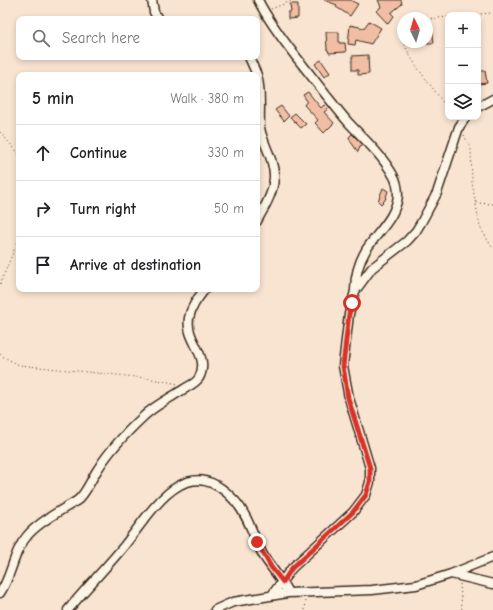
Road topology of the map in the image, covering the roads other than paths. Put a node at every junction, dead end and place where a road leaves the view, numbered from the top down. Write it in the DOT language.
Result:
graph roads {
  1 [pos="152,0"];
  2 [pos="258,0"];
  3 [pos="156,16"];
  4 [pos="250,60"];
  5 [pos="256,72"];
  6 [pos="493,99"];
  7 [pos="481,105"];
  8 [pos="464,120"];
  9 [pos="260,130"];
  10 [pos="260,215"];
  11 [pos="355,291"];
  12 [pos="203,292"];
  13 [pos="493,557"];
  14 [pos="455,575"];
  15 [pos="283,582"];
  16 [pos="493,584"];
  17 [pos="0,593"];
  18 [pos="288,593"];
  19 [pos="272,595"];
  20 [pos="68,610"];
  21 [pos="215,610"];
  1 -- 3 [label="street"];
  2 -- 11 [label="street"];
  4 -- 5 [label="street"];
  6 -- 7 [label="street"];
  8 -- 11 [label="street"];
  9 -- 10 [label="street"];
  11 -- 15 [label="street"];
  12 -- 17 [label="street"];
  13 -- 14 [label="street"];
  14 -- 16 [label="street"];
  14 -- 18 [label="street"];
  15 -- 18 [label="street"];
  15 -- 19 [label="street"];
  15 -- 20 [label="street"];
  18 -- 19 [label="street"];
  19 -- 21 [label="street"];
}
